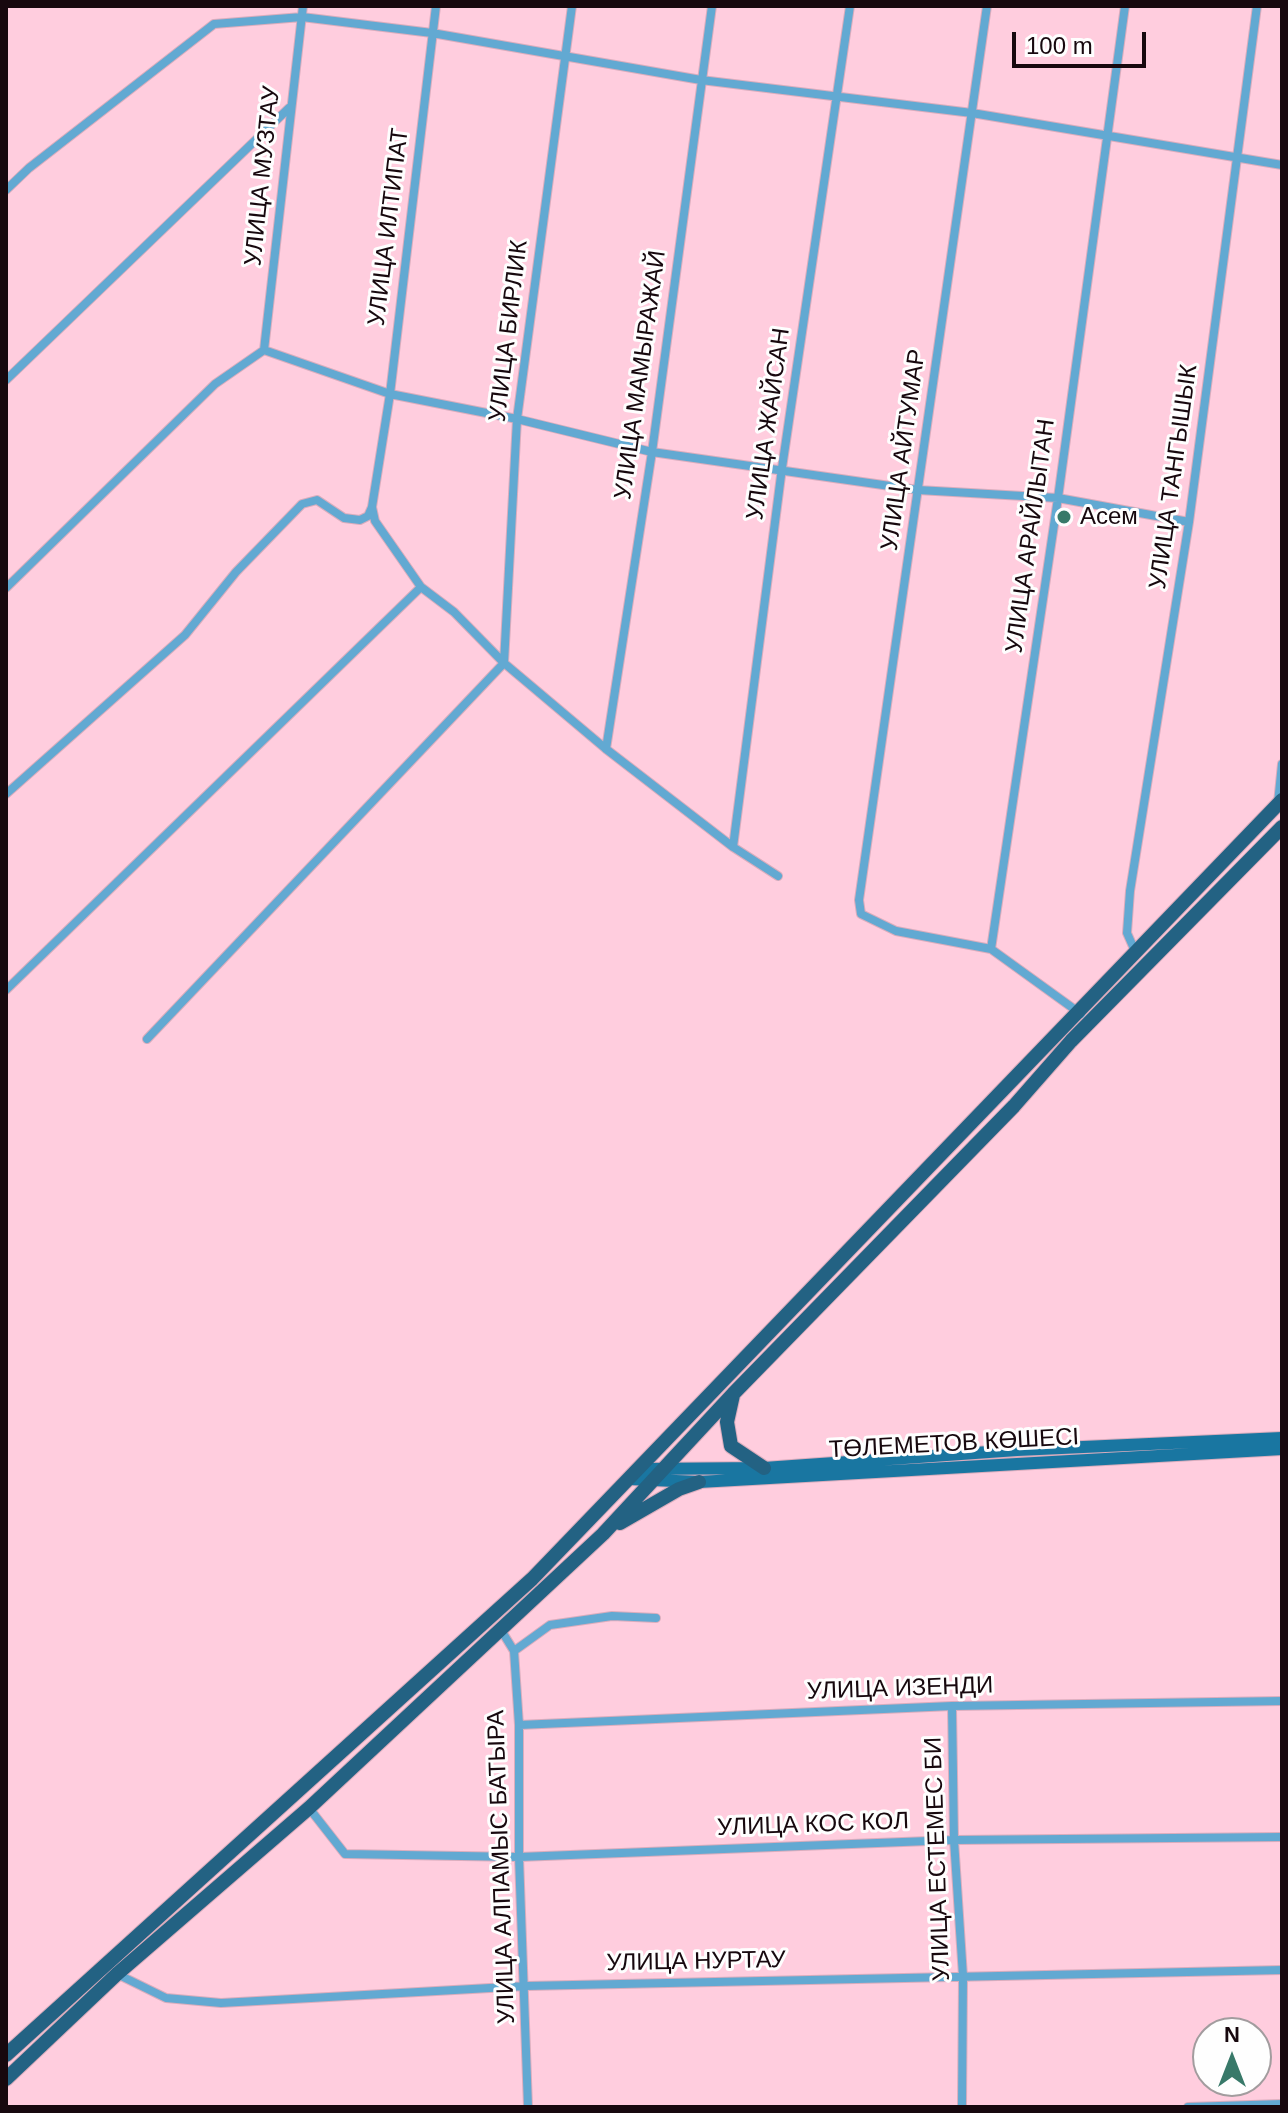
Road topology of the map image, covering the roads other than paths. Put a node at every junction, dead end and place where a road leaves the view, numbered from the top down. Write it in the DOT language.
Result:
graph roads {
  1 [pos="295,6"];
  2 [pos="303,6"];
  3 [pos="436,6"];
  4 [pos="572,6"];
  5 [pos="712,6"];
  6 [pos="850,6"];
  7 [pos="987,6"];
  8 [pos="1125,6"];
  9 [pos="1257,6"];
  10 [pos="302,17"];
  11 [pos="432,33"];
  12 [pos="564,58"];
  13 [pos="701,80"];
  14 [pos="835,98"];
  15 [pos="289,108"];
  16 [pos="972,113"];
  17 [pos="1106,134"];
  18 [pos="1239,158"];
  19 [pos="1282,165"];
  20 [pos="6,190"];
  21 [pos="264,350"];
  22 [pos="6,380"];
  23 [pos="390,394"];
  24 [pos="517,419"];
  25 [pos="652,452"];
  26 [pos="782,468"];
  27 [pos="918,490"];
  28 [pos="1058,498"];
  29 [pos="372,507"];
  30 [pos="1189,522"];
  31 [pos="421,587"];
  32 [pos="6,588"];
  33 [pos="504,663"];
  34 [pos="606,749"];
  35 [pos="1282,764"];
  36 [pos="6,794"];
  37 [pos="1280,802"];
  38 [pos="1282,827"];
  39 [pos="733,847"];
  40 [pos="778,876"];
  41 [pos="991,949"];
  42 [pos="1135,951"];
  43 [pos="6,990"];
  44 [pos="1077,1011"];
  45 [pos="1091,1021"];
  46 [pos="147,1039"];
  47 [pos="733,1394"];
  48 [pos="1282,1438"];
  49 [pos="1282,1449"];
  50 [pos="764,1468"];
  51 [pos="634,1474"];
  52 [pos="656,1475"];
  53 [pos="699,1482"];
  54 [pos="603,1534"];
  55 [pos="656,1618"];
  56 [pos="501,1630"];
  57 [pos="514,1651"];
  58 [pos="1282,1701"];
  59 [pos="952,1706"];
  60 [pos="519,1725"];
  61 [pos="309,1808"];
  62 [pos="1282,1837"];
  63 [pos="954,1840"];
  64 [pos="519,1857"];
  65 [pos="1282,1970"];
  66 [pos="117,1974"];
  67 [pos="963,1976"];
  68 [pos="526,1986"];
  69 [pos="6,2055"];
  70 [pos="6,2079"];
  71 [pos="1282,2104"];
  72 [pos="528,2107"];
  73 [pos="962,2107"];
  74 [pos="1188,2107"];
  1 -- 10 [label="street"];
  2 -- 10 [label="street, УЛИЦА МУЗТАУ"];
  3 -- 11 [label="street, УЛИЦА ИЛТИПАТ"];
  4 -- 12 [label="street, УЛИЦА БИРЛИК"];
  5 -- 13 [label="street, УЛИЦА МАМЫРАЖАЙ"];
  6 -- 14 [label="street, УЛИЦА ЖАЙСАН"];
  7 -- 16 [label="street, УЛИЦА АЙТУМАР"];
  8 -- 17 [label="street, УЛИЦА АРАЙЛЫТАН"];
  9 -- 18 [label="street, УЛИЦА ТАНГЫШЫК"];
  10 -- 11 [label="street"];
  10 -- 15 [label="street, УЛИЦА МУЗТАУ"];
  10 -- 20 [label="street"];
  11 -- 12 [label="street"];
  11 -- 23 [label="street, УЛИЦА ИЛТИПАТ"];
  12 -- 13 [label="street"];
  12 -- 24 [label="street, УЛИЦА БИРЛИК"];
  13 -- 14 [label="street"];
  13 -- 25 [label="street, УЛИЦА МАМЫРАЖАЙ"];
  14 -- 16 [label="street"];
  14 -- 26 [label="street, УЛИЦА ЖАЙСАН"];
  15 -- 21 [label="street, УЛИЦА МУЗТАУ"];
  15 -- 22 [label="street"];
  16 -- 17 [label="street"];
  16 -- 27 [label="street, УЛИЦА АЙТУМАР"];
  17 -- 18 [label="street"];
  17 -- 28 [label="street, УЛИЦА АРАЙЛЫТАН"];
  18 -- 19 [label="street"];
  18 -- 30 [label="street, УЛИЦА ТАНГЫШЫК"];
  21 -- 23 [label="street"];
  21 -- 32 [label="street"];
  23 -- 24 [label="street"];
  23 -- 29 [label="street, УЛИЦА ИЛТИПАТ"];
  24 -- 25 [label="street"];
  24 -- 33 [label="street, УЛИЦА БИРЛИК"];
  25 -- 26 [label="street"];
  25 -- 34 [label="street, УЛИЦА МАМЫРАЖАЙ"];
  26 -- 27 [label="street"];
  26 -- 39 [label="street, УЛИЦА ЖАЙСАН"];
  27 -- 28 [label="street"];
  27 -- 41 [label="street, УЛИЦА АЙТУМАР"];
  28 -- 30 [label="street"];
  28 -- 41 [label="street, УЛИЦА АРАЙЛЫТАН"];
  29 -- 31 [label="street"];
  29 -- 36 [label="street"];
  30 -- 42 [label="street, УЛИЦА ТАНГЫШЫК"];
  31 -- 33 [label="street"];
  31 -- 43 [label="street"];
  33 -- 34 [label="street"];
  33 -- 46 [label="street"];
  34 -- 39 [label="street"];
  35 -- 37 [label="street"];
  37 -- 42 [label="highway"];
  38 -- 45 [label="highway"];
  39 -- 40 [label="street"];
  41 -- 44 [label="street"];
  42 -- 44 [label="highway"];
  44 -- 45 [label="street"];
  44 -- 51 [label="highway"];
  45 -- 47 [label="highway"];
  47 -- 50 [label="highway"];
  47 -- 52 [label="highway"];
  48 -- 50 [label="main road, ТӨЛЕМЕТОВ КӨШЕСІ"];
  49 -- 53 [label="main road, ТӨЛЕМЕТОВ КӨШЕСІ"];
  50 -- 52 [label="main road, ТӨЛЕМЕТОВ КӨШЕСІ"];
  51 -- 52 [label="main road, ТӨЛЕМЕТОВ КӨШЕСІ"];
  51 -- 69 [label="highway"];
  52 -- 53 [label="main road, ТӨЛЕМЕТОВ КӨШЕСІ"];
  52 -- 54 [label="highway"];
  53 -- 54 [label="highway"];
  54 -- 56 [label="highway"];
  55 -- 57 [label="street"];
  56 -- 57 [label="street, УЛИЦА АЛПАМЫС БАТЫРА"];
  56 -- 61 [label="highway"];
  57 -- 60 [label="street, УЛИЦА АЛПАМЫС БАТЫРА"];
  58 -- 59 [label="street, УЛИЦА ИЗЕНДИ"];
  59 -- 60 [label="street, УЛИЦА ИЗЕНДИ"];
  59 -- 63 [label="street, УЛИЦА ЕСТЕМЕС БИ"];
  60 -- 64 [label="street, УЛИЦА АЛПАМЫС БАТЫРА"];
  61 -- 64 [label="street, УЛИЦА КОС КОЛ"];
  61 -- 66 [label="highway"];
  62 -- 63 [label="street, УЛИЦА КОС КОЛ"];
  63 -- 64 [label="street, УЛИЦА КОС КОЛ"];
  63 -- 67 [label="street, УЛИЦА ЕСТЕМЕС БИ"];
  64 -- 68 [label="street, УЛИЦА АЛПАМЫС БАТЫРА"];
  65 -- 67 [label="street, УЛИЦА НУРТАУ"];
  66 -- 68 [label="street, УЛИЦА НУРТАУ"];
  66 -- 70 [label="highway"];
  67 -- 68 [label="street, УЛИЦА НУРТАУ"];
  67 -- 73 [label="street, УЛИЦА ЕСТЕМЕС БИ"];
  68 -- 72 [label="street, УЛИЦА АЛПАМЫС БАТЫРА"];
  71 -- 74 [label="street"];
}
